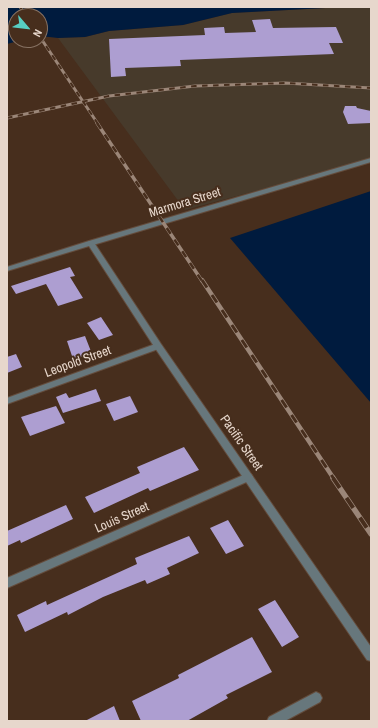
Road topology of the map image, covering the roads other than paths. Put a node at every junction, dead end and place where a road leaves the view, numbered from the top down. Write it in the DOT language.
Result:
graph roads {
  1 [pos="371,160"];
  2 [pos="91,243"];
  3 [pos="7,269"];
  4 [pos="158,346"];
  5 [pos="7,401"];
  6 [pos="248,477"];
  7 [pos="7,583"];
  8 [pos="371,656"];
  9 [pos="316,698"];
  10 [pos="273,721"];
  1 -- 2 [label="street, Marmora Street"];
  2 -- 3 [label="street, Marmora Street"];
  2 -- 4 [label="street, Pacific Street"];
  4 -- 5 [label="street, Leopold Street"];
  4 -- 6 [label="street, Pacific Street"];
  6 -- 7 [label="street, Louis Street"];
  6 -- 8 [label="street, Pacific Street"];
  9 -- 10 [label="street"];
}
